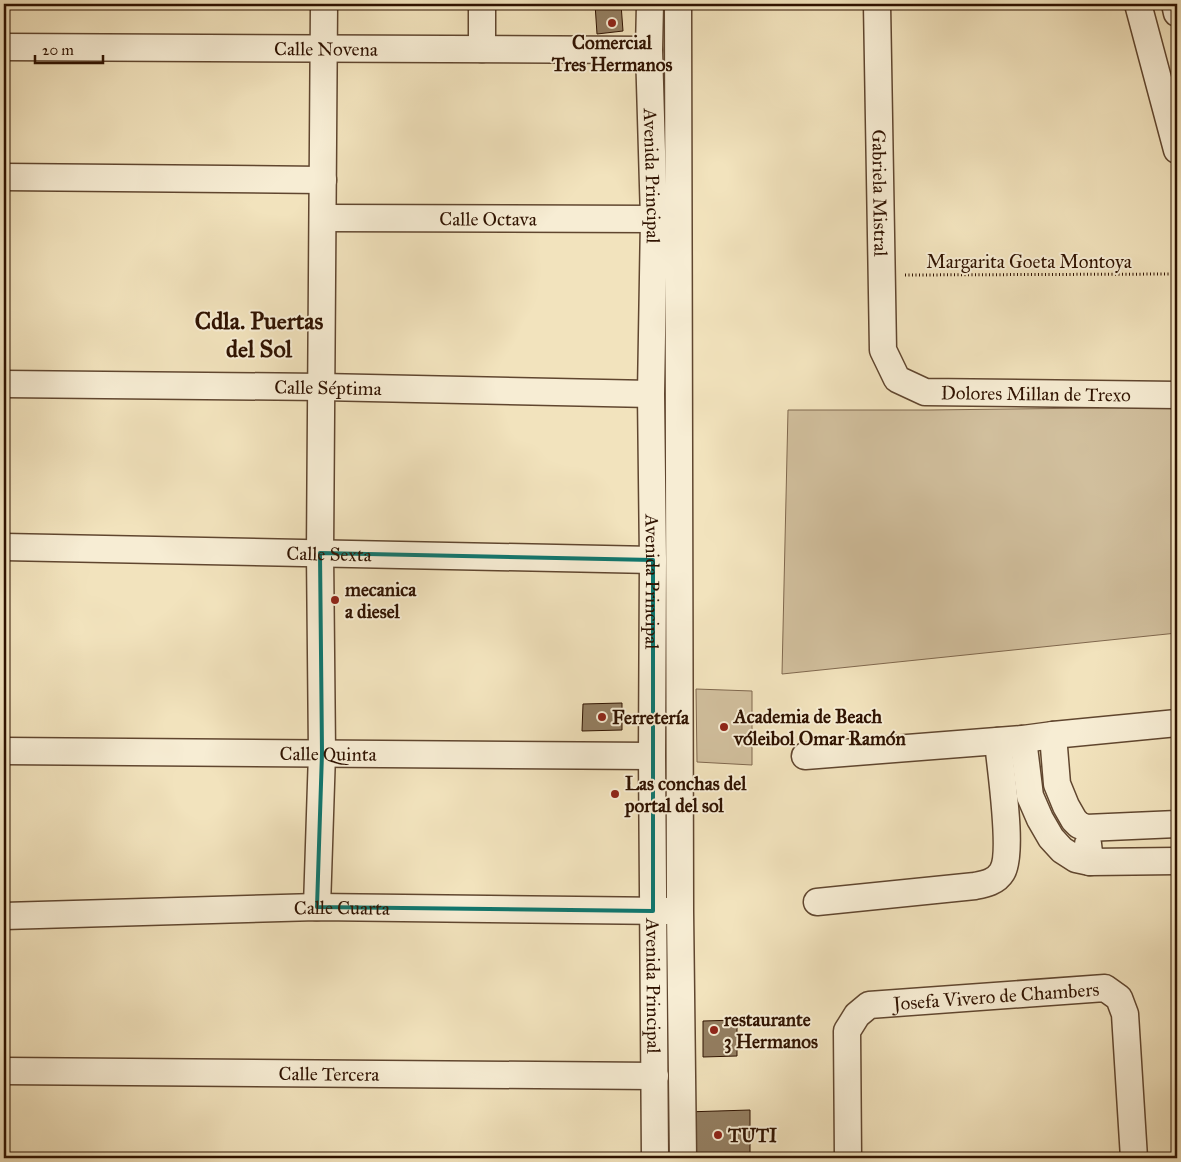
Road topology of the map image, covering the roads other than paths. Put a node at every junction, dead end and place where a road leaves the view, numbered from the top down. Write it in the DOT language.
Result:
graph roads {
  1 [pos="324,4"];
  2 [pos="482,4"];
  3 [pos="650,4"];
  4 [pos="678,4"];
  5 [pos="877,4"];
  6 [pos="1138,4"];
  7 [pos="1175,4"];
  8 [pos="1177,13"];
  9 [pos="4,46"];
  10 [pos="324,48"];
  11 [pos="482,49"];
  12 [pos="649,50"];
  13 [pos="1177,150"];
  14 [pos="4,177"];
  15 [pos="323,180"];
  16 [pos="323,218"];
  17 [pos="654,219"];
  18 [pos="897,380"];
  19 [pos="4,384"];
  20 [pos="322,387"];
  21 [pos="651,394"];
  22 [pos="1177,395"];
  23 [pos="4,546"];
  24 [pos="320,553"];
  25 [pos="653,560"];
  26 [pos="1177,723"];
  27 [pos="1053,735"];
  28 [pos="1024,739"];
  29 [pos="998,741"];
  30 [pos="4,751"];
  31 [pos="322,753"];
  32 [pos="652,756"];
  33 [pos="805,756"];
  34 [pos="1177,824"];
  35 [pos="1086,828"];
  36 [pos="1177,861"];
  37 [pos="1090,862"];
  38 [pos="817,902"];
  39 [pos="317,907"];
  40 [pos="653,911"];
  41 [pos="680,912"];
  42 [pos="4,916"];
  43 [pos="4,1071"];
  44 [pos="655,1076"];
  45 [pos="655,1158"];
  46 [pos="683,1158"];
  47 [pos="848,1158"];
  48 [pos="1134,1158"];
  1 -- 10 [label="street"];
  2 -- 11 [label="street"];
  3 -- 12 [label="street, Avenida Principal"];
  4 -- 41 [label="street, Avenida Principal"];
  5 -- 18 [label="street, Gabriela Mistral"];
  6 -- 13 [label="street"];
  7 -- 8 [label="street"];
  9 -- 10 [label="street, Calle Novena"];
  10 -- 11 [label="street, Calle Novena"];
  10 -- 15 [label="street"];
  11 -- 12 [label="street, Calle Novena"];
  12 -- 17 [label="street, Avenida Principal"];
  14 -- 15 [label="street"];
  15 -- 16 [label="street"];
  16 -- 17 [label="street, Calle Octava"];
  16 -- 20 [label="street"];
  17 -- 21 [label="street, Avenida Principal"];
  18 -- 22 [label="street, Dolores Millan de Trexo"];
  19 -- 20 [label="street, Calle Séptima"];
  20 -- 21 [label="street, Calle Séptima"];
  20 -- 24 [label="street"];
  21 -- 25 [label="street, Avenida Principal"];
  23 -- 24 [label="street, Calle Sexta"];
  24 -- 25 [label="street, Calle Sexta"];
  24 -- 31 [label="street"];
  25 -- 32 [label="street, Avenida Principal"];
  26 -- 27 [label="street"];
  27 -- 28 [label="street"];
  27 -- 35 [label="street"];
  28 -- 29 [label="street"];
  28 -- 37 [label="street"];
  29 -- 33 [label="street"];
  29 -- 38 [label="street"];
  30 -- 31 [label="street, Calle Quinta"];
  31 -- 32 [label="street, Calle Quinta"];
  31 -- 39 [label="street"];
  32 -- 40 [label="street, Avenida Principal"];
  34 -- 35 [label="street"];
  35 -- 37 [label="street"];
  36 -- 37 [label="street"];
  39 -- 40 [label="street, Calle Cuarta"];
  39 -- 42 [label="street, Calle Cuarta"];
  40 -- 41 [label="street, Calle Cuarta"];
  40 -- 44 [label="street, Avenida Principal"];
  41 -- 46 [label="street, Avenida Principal"];
  43 -- 44 [label="street, Calle Tercera"];
  44 -- 45 [label="street, Avenida Principal"];
  47 -- 48 [label="street, Josefa Vivero de Chambers"];
}
